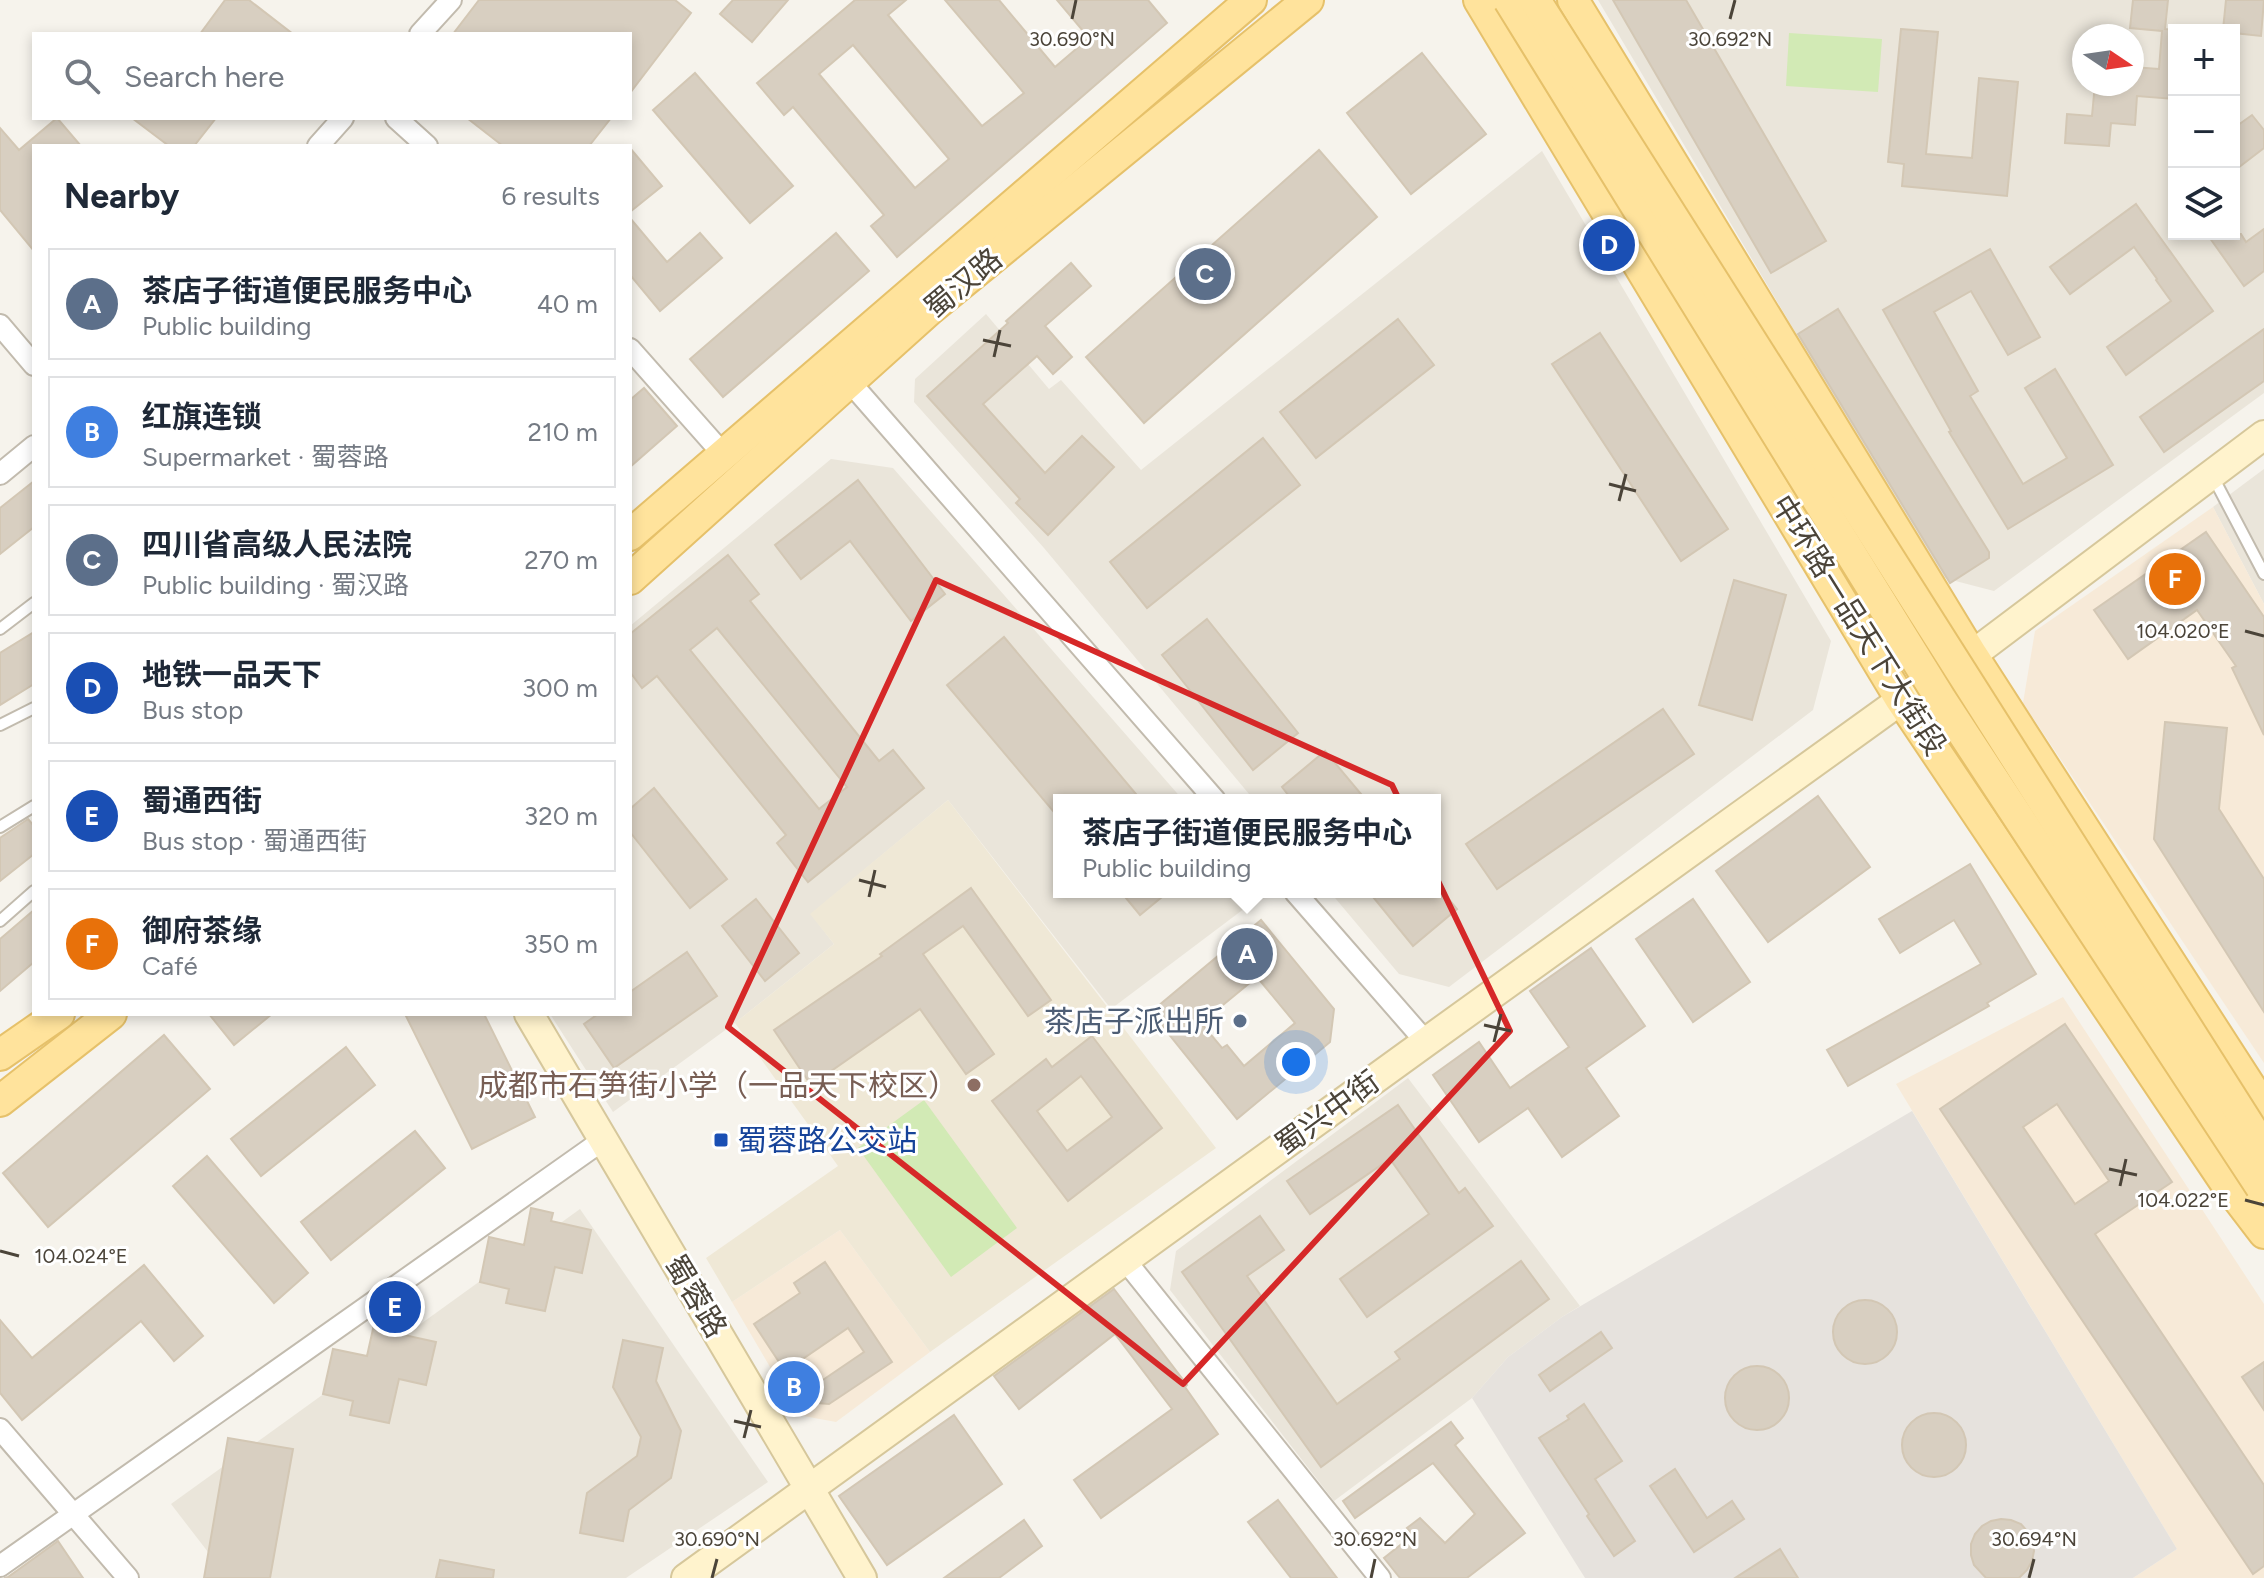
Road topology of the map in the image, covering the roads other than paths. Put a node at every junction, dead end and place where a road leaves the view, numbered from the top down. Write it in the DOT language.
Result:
graph roads {
  1 [pos="451,0"];
  2 [pos="1251,0"];
  3 [pos="1308,0"];
  4 [pos="1479,0"];
  5 [pos="1509,0"];
  6 [pos="1535,0"];
  7 [pos="1573,0"];
  8 [pos="422,32"];
  9 [pos="341,120"];
  10 [pos="398,120"];
  11 [pos="320,144"];
  12 [pos="425,144"];
  13 [pos="0,325"];
  14 [pos="632,351"];
  15 [pos="32,363"];
  16 [pos="849,381"];
  17 [pos="2264,435"];
  18 [pos="32,448"];
  19 [pos="723,454"];
  20 [pos="2211,473"];
  21 [pos="0,474"];
  22 [pos="632,533"];
  23 [pos="2264,574"];
  24 [pos="632,577"];
  25 [pos="32,605"];
  26 [pos="0,629"];
  27 [pos="1972,655"];
  28 [pos="1901,700"];
  29 [pos="32,709"];
  30 [pos="0,725"];
  31 [pos="1210,794"];
  32 [pos="32,807"];
  33 [pos="0,827"];
  34 [pos="32,893"];
  35 [pos="1300,898"];
  36 [pos="0,921"];
  37 [pos="56,1016"];
  38 [pos="108,1016"];
  39 [pos="530,1016"];
  40 [pos="1426,1042"];
  41 [pos="0,1055"];
  42 [pos="0,1101"];
  43 [pos="2264,1108"];
  44 [pos="603,1140"];
  45 [pos="2264,1149"];
  46 [pos="2263,1189"];
  47 [pos="2264,1233"];
  48 [pos="1125,1260"];
  49 [pos="0,1429"];
  50 [pos="810,1489"];
  51 [pos="74,1514"];
  52 [pos="0,1566"];
  53 [pos="128,1578"];
  54 [pos="686,1578"];
  55 [pos="862,1578"];
  56 [pos="1380,1578"];
  1 -- 8 [label="street"];
  2 -- 19 [label="main road, 蜀汉路"];
  3 -- 16 [label="main road, 蜀汉路"];
  4 -- 28 [label="main road, 中环路一品天下大街段"];
  5 -- 46 [label="main road, bridge"];
  6 -- 45 [label="main road, bridge"];
  7 -- 27 [label="main road"];
  9 -- 11 [label="street"];
  10 -- 12 [label="street"];
  13 -- 15 [label="street"];
  14 -- 19 [label="street"];
  16 -- 24 [label="main road, 蜀汉路"];
  16 -- 31 [label="street"];
  17 -- 20 [label="street, 蜀兴中街"];
  18 -- 21 [label="street"];
  19 -- 22 [label="main road, 蜀汉路"];
  20 -- 23 [label="lane"];
  20 -- 27 [label="street, 蜀兴中街"];
  25 -- 26 [label="lane"];
  27 -- 28 [label="street, 蜀兴中街"];
  27 -- 43 [label="main road"];
  28 -- 40 [label="street, 蜀兴中街"];
  28 -- 47 [label="main road, 中环路一品天下大街段"];
  29 -- 30 [label="lane"];
  32 -- 33 [label="lane"];
  34 -- 36 [label="lane"];
  35 -- 40 [label="street"];
  37 -- 41 [label="main road"];
  38 -- 42 [label="main road"];
  39 -- 44 [label="street, 蜀蓉路"];
  40 -- 48 [label="street, 蜀兴中街"];
  44 -- 50 [label="street, 蜀蓉路"];
  44 -- 51 [label="street"];
  48 -- 50 [label="street, 蜀兴中街"];
  48 -- 56 [label="street"];
  49 -- 51 [label="street"];
  50 -- 54 [label="street, 蜀兴中街"];
  50 -- 55 [label="street, 蜀蓉路"];
  51 -- 52 [label="street"];
  51 -- 53 [label="street"];
}
